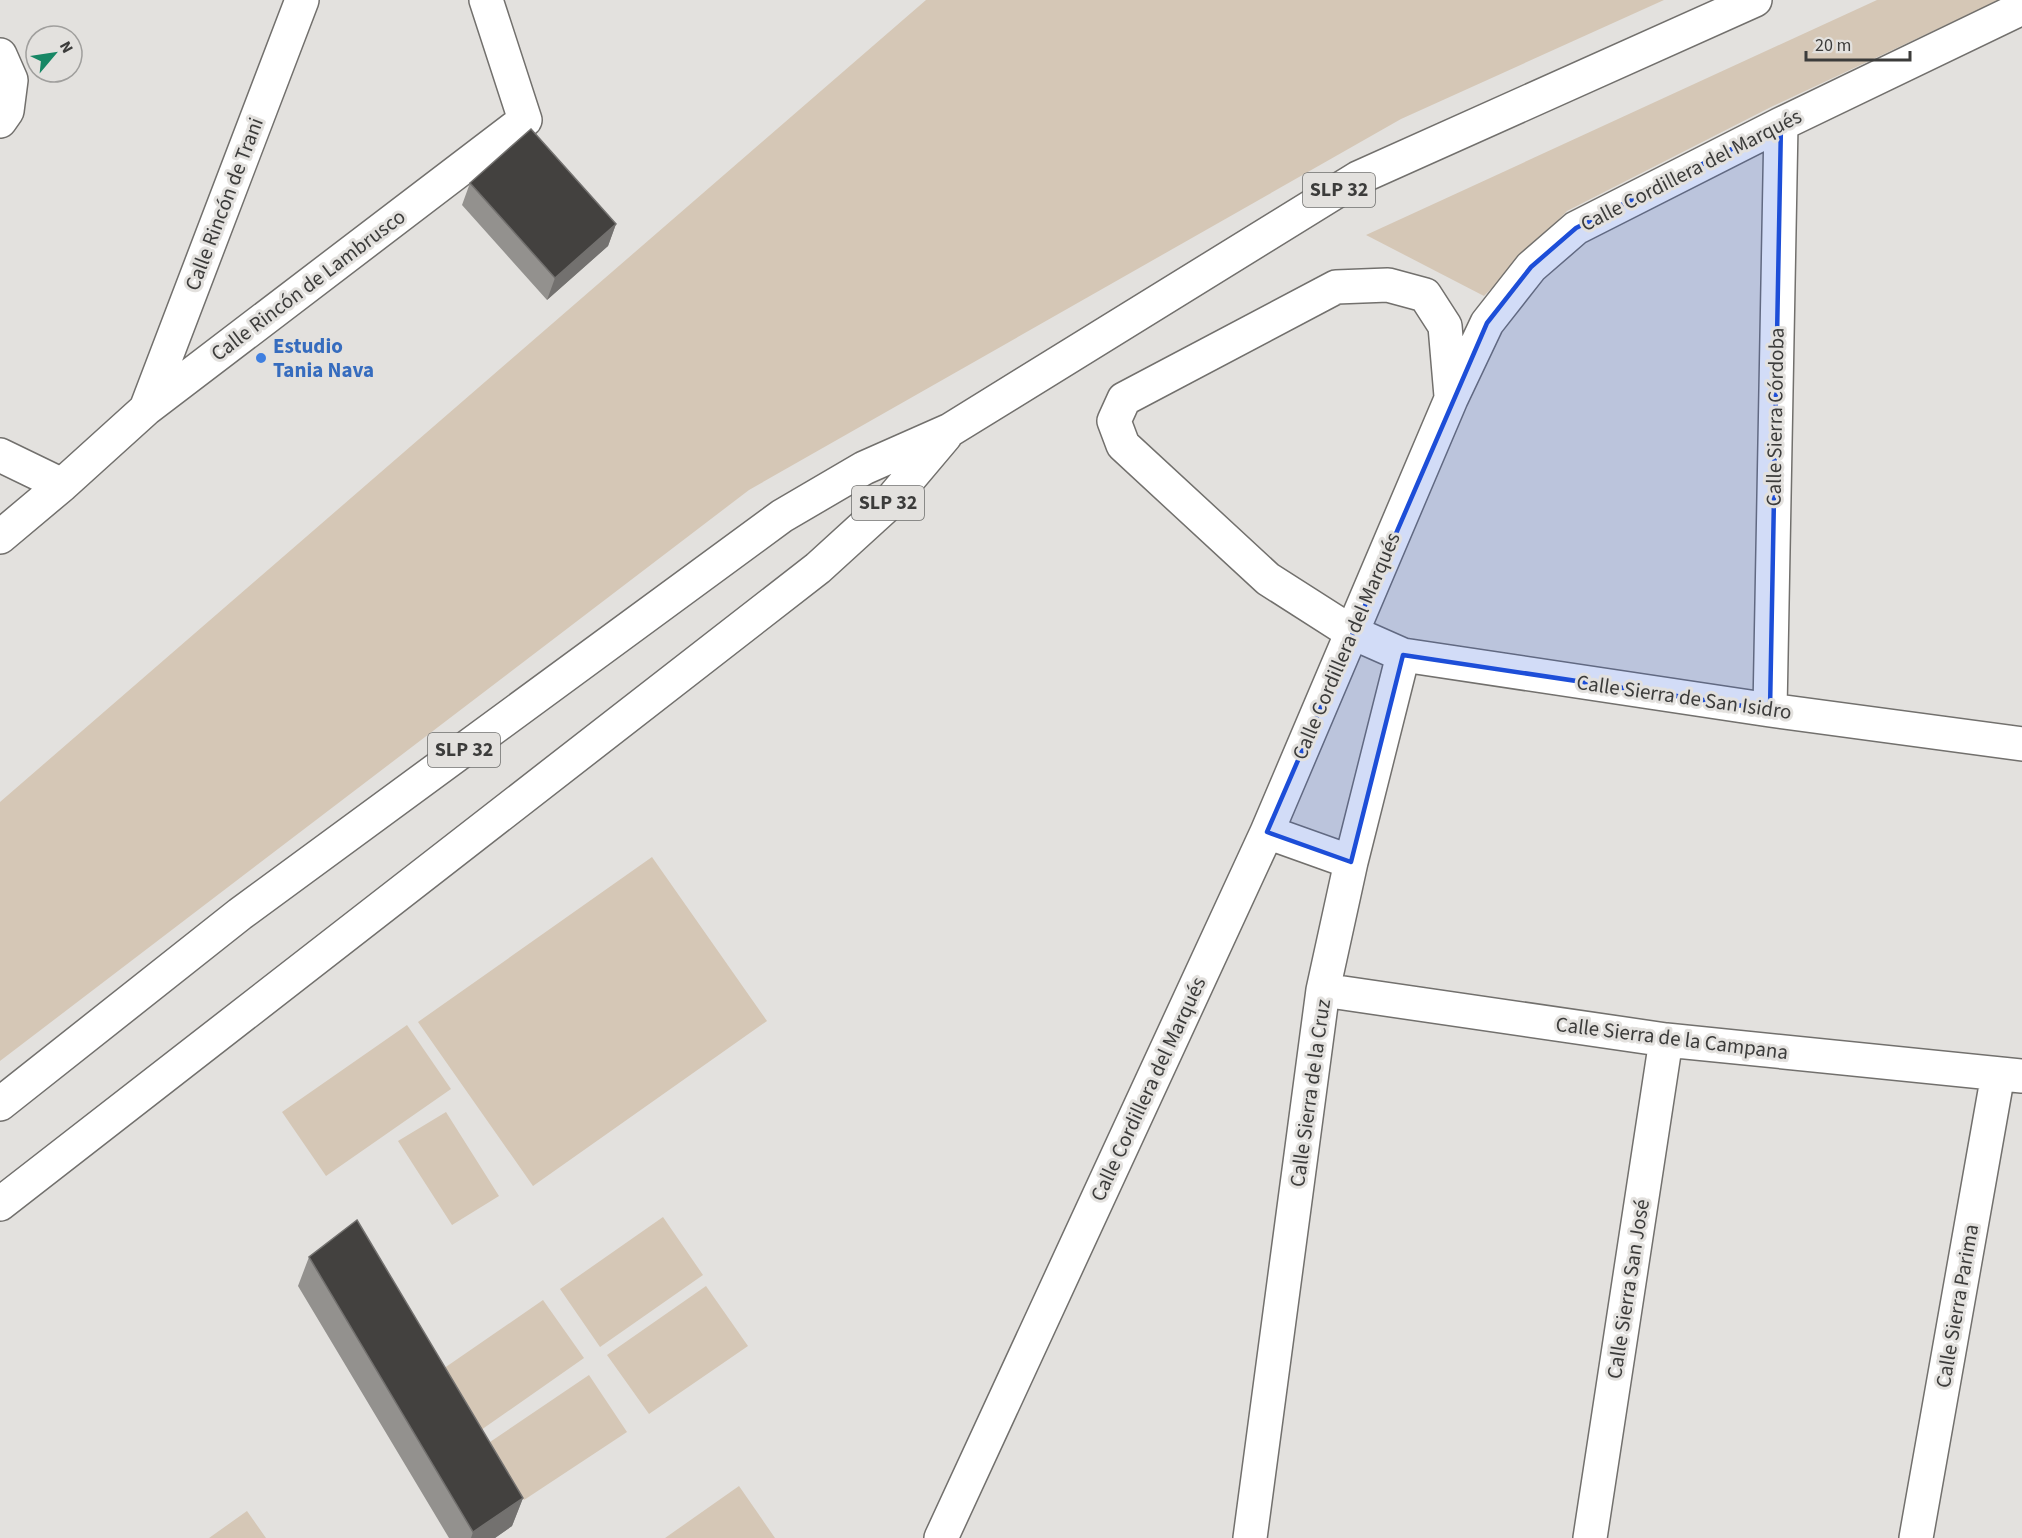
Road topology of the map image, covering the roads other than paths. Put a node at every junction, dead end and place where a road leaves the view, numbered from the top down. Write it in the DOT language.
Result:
graph roads {
  1 [pos="302,0"];
  2 [pos="486,0"];
  3 [pos="1755,0"];
  4 [pos="2022,8"];
  5 [pos="0,55"];
  6 [pos="0,121"];
  7 [pos="1781,124"];
  8 [pos="1451,399"];
  9 [pos="146,409"];
  10 [pos="950,430"];
  11 [pos="0,455"];
  12 [pos="62,485"];
  13 [pos="7,522"];
  14 [pos="1351,632"];
  15 [pos="1403,655"];
  16 [pos="1770,710"];
  17 [pos="2022,744"];
  18 [pos="1267,832"];
  19 [pos="1351,862"];
  20 [pos="1323,990"];
  21 [pos="1666,1040"];
  22 [pos="2010,1075"];
  23 [pos="0,1104"];
  24 [pos="0,1204"];
  25 [pos="940,1538"];
  26 [pos="1250,1538"];
  27 [pos="1590,1538"];
  28 [pos="1916,1538"];
  1 -- 9 [label="street, Calle Rincón de Trani"];
  2 -- 9 [label="street, Calle Rincón de Lambrusco"];
  3 -- 10 [label="street, SLP 32"];
  4 -- 7 [label="street, Calle Cordillera del Marqués"];
  5 -- 6 [label="street"];
  7 -- 8 [label="street, Calle Cordillera del Marqués"];
  7 -- 16 [label="street, Calle Sierra Córdoba"];
  8 -- 14 [label="street, Calle Cordillera del Marqués"];
  8 -- 14 [label="street, Calle Sierra de San Isidro"];
  9 -- 12 [label="street, Calle Rincón de Lambrusco"];
  10 -- 23 [label="street, SLP 32"];
  10 -- 24 [label="street, SLP 32"];
  11 -- 12 [label="street"];
  12 -- 13 [label="street, Calle Rincón de Lambrusco"];
  14 -- 15 [label="street, Calle Sierra de San Isidro"];
  14 -- 18 [label="street, Calle Cordillera del Marqués"];
  15 -- 16 [label="street, Calle Sierra de San Isidro"];
  15 -- 19 [label="street, Calle Sierra de la Cruz"];
  16 -- 17 [label="street, Calle Sierra de San Isidro"];
  18 -- 19 [label="street"];
  18 -- 25 [label="street, Calle Cordillera del Marqués"];
  19 -- 20 [label="street, Calle Sierra de la Cruz"];
  20 -- 21 [label="street, Calle Sierra de la Campana"];
  20 -- 26 [label="street, Calle Sierra de la Cruz"];
  21 -- 22 [label="street, Calle Sierra de la Campana"];
  21 -- 27 [label="street, Calle Sierra San José"];
  22 -- 28 [label="street, Calle Sierra Parima"];
}
